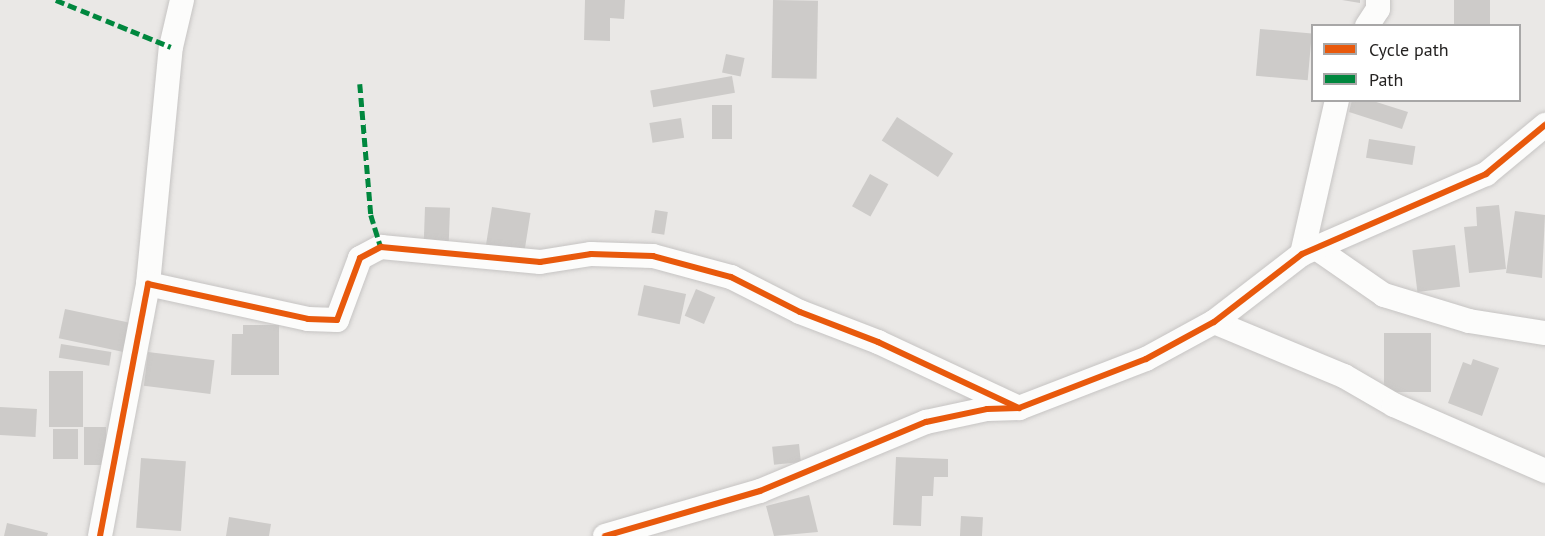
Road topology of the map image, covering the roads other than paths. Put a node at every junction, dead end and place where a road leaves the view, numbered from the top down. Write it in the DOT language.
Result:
graph roads {
  1 [pos="182,0"];
  2 [pos="1378,0"];
  3 [pos="1368,24"];
  4 [pos="1336,102"];
  5 [pos="1545,125"];
  6 [pos="1309,251"];
  7 [pos="148,284"];
  8 [pos="1214,322"];
  9 [pos="1545,333"];
  10 [pos="1019,408"];
  11 [pos="1545,471"];
  12 [pos="100,536"];
  13 [pos="605,536"];
  1 -- 7 [label="street"];
  2 -- 3 [label="street"];
  4 -- 6 [label="street"];
  5 -- 6 [label="street"];
  6 -- 8 [label="street"];
  6 -- 9 [label="street"];
  7 -- 10 [label="street"];
  7 -- 12 [label="street"];
  8 -- 10 [label="street"];
  8 -- 11 [label="street"];
  10 -- 13 [label="street"];
}
